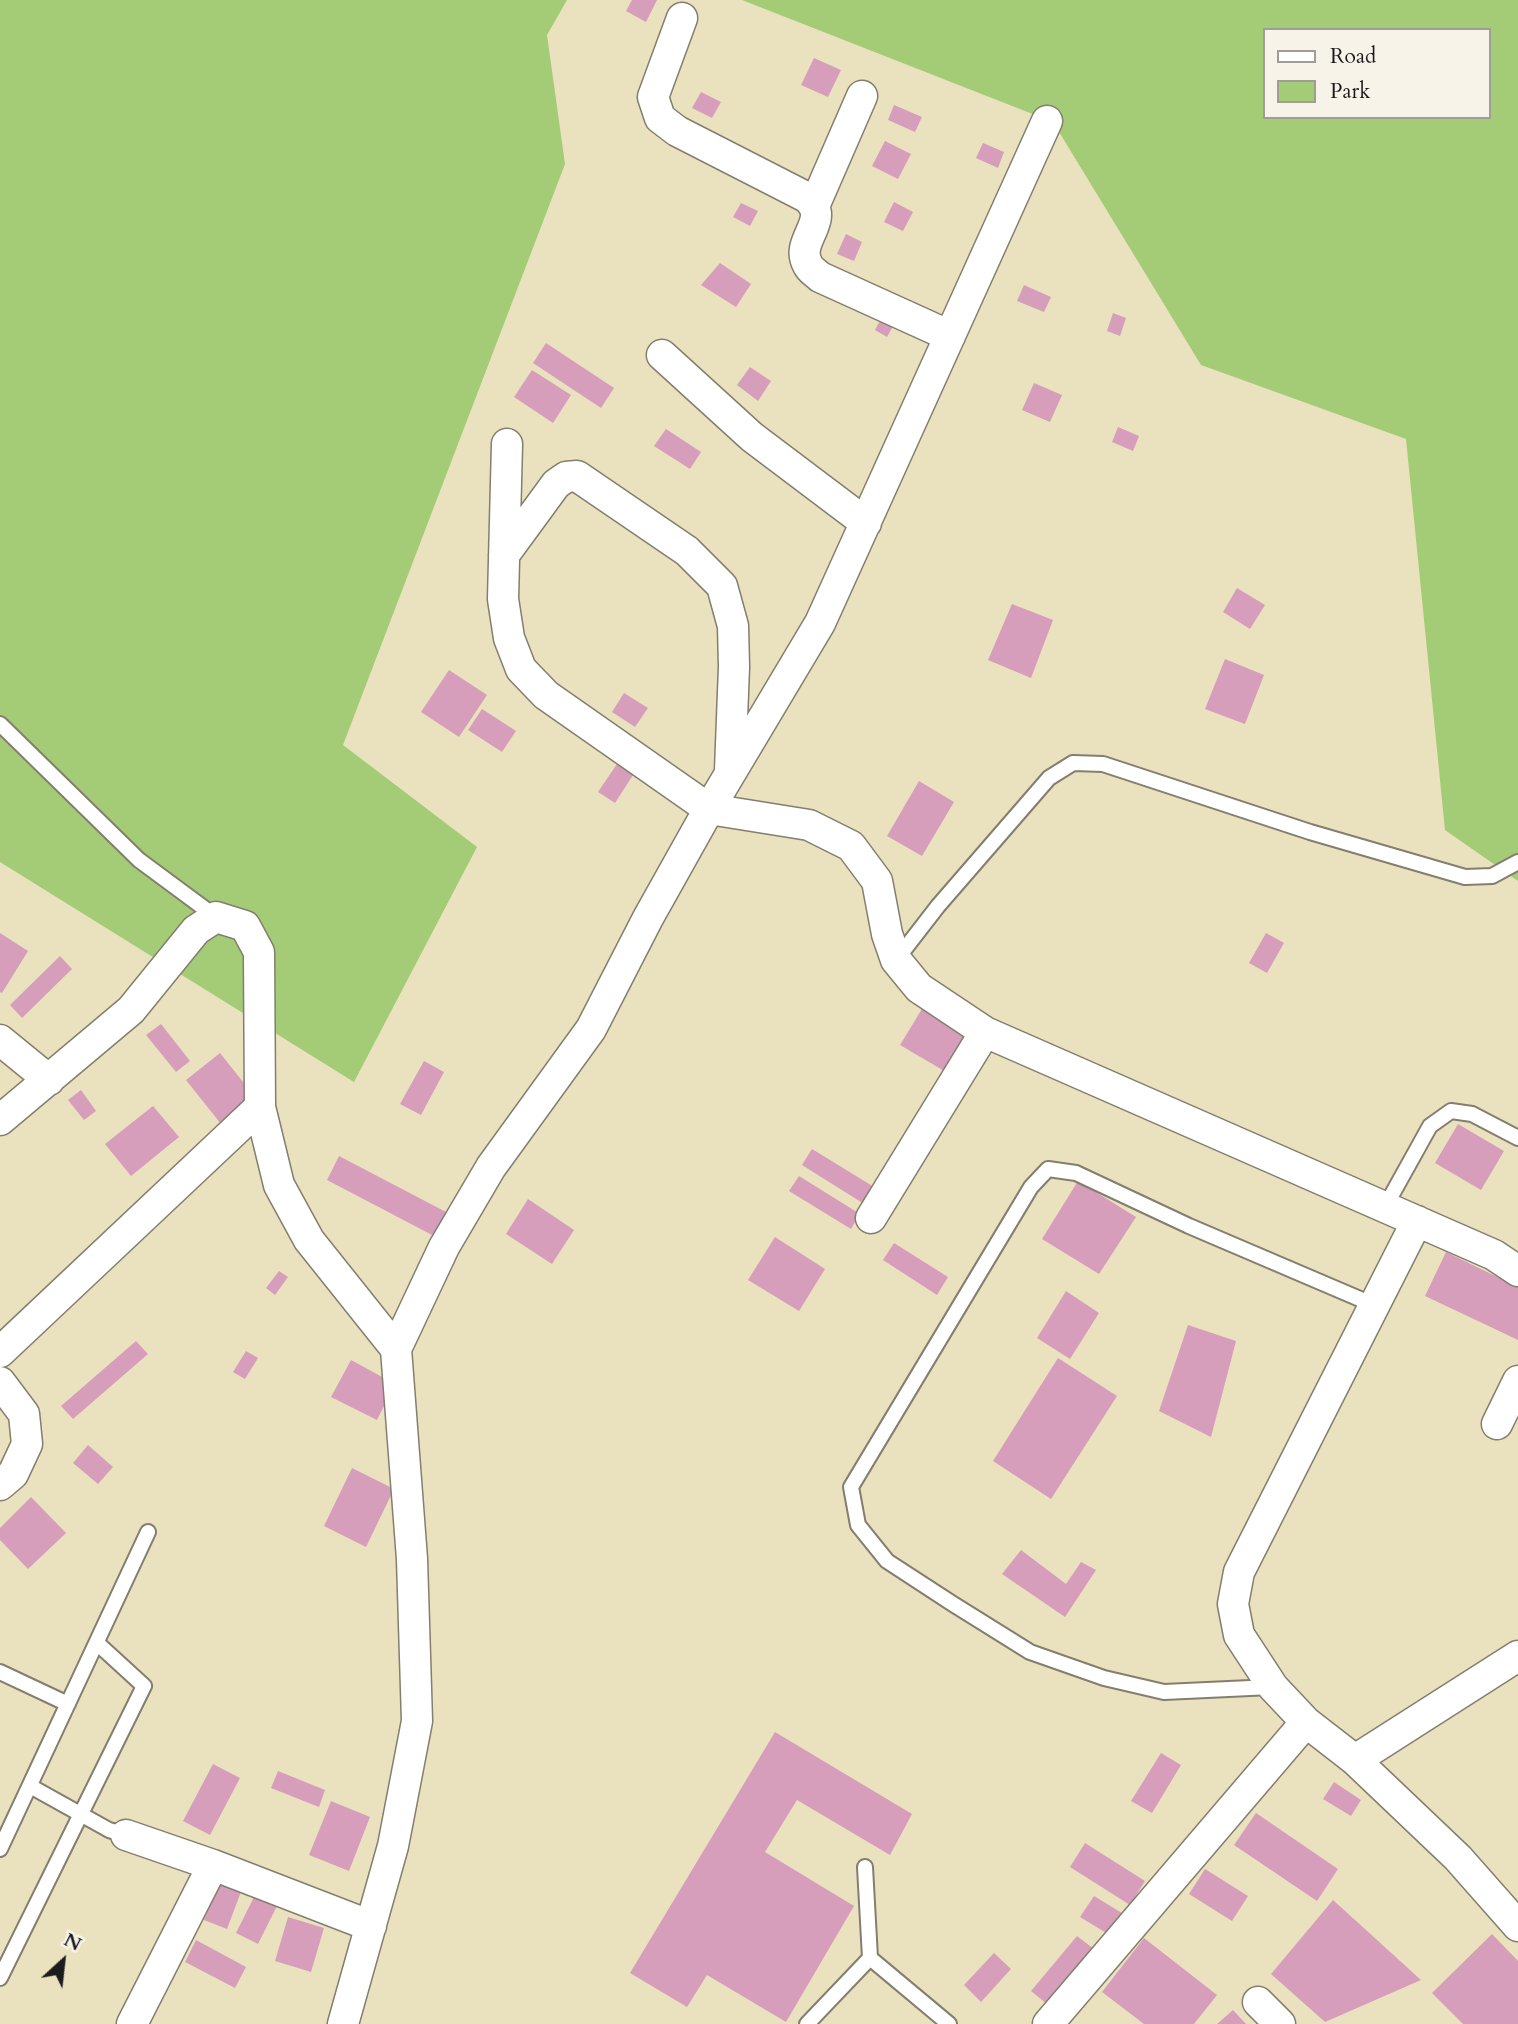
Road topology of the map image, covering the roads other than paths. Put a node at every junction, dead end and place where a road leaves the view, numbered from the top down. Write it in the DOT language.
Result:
graph roads {
  1 [pos="682,18"];
  2 [pos="862,96"];
  3 [pos="1047,121"];
  4 [pos="815,204"];
  5 [pos="950,336"];
  6 [pos="662,355"];
  7 [pos="507,444"];
  8 [pos="866,523"];
  9 [pos="505,555"];
  10 [pos="0,724"];
  11 [pos="730,775"];
  12 [pos="709,809"];
  13 [pos="1518,862"];
  14 [pos="216,916"];
  15 [pos="896,960"];
  16 [pos="985,1032"];
  17 [pos="0,1040"];
  18 [pos="49,1080"];
  19 [pos="260,1107"];
  20 [pos="0,1120"];
  21 [pos="1518,1138"];
  22 [pos="1385,1207"];
  23 [pos="871,1218"];
  24 [pos="1416,1221"];
  25 [pos="1518,1271"];
  26 [pos="1374,1305"];
  27 [pos="396,1349"];
  28 [pos="0,1352"];
  29 [pos="1518,1381"];
  30 [pos="0,1382"];
  31 [pos="1497,1424"];
  32 [pos="0,1485"];
  33 [pos="148,1532"];
  34 [pos="97,1643"];
  35 [pos="1518,1656"];
  36 [pos="0,1672"];
  37 [pos="1273,1687"];
  38 [pos="68,1704"];
  39 [pos="1306,1722"];
  40 [pos="1356,1760"];
  41 [pos="30,1786"];
  42 [pos="80,1814"];
  43 [pos="126,1835"];
  44 [pos="0,1849"];
  45 [pos="213,1865"];
  46 [pos="865,1867"];
  47 [pos="371,1926"];
  48 [pos="1518,1926"];
  49 [pos="870,1958"];
  50 [pos="0,1978"];
  51 [pos="1258,2002"];
  52 [pos="132,2024"];
  53 [pos="344,2024"];
  54 [pos="807,2024"];
  55 [pos="949,2024"];
  56 [pos="1048,2024"];
  57 [pos="1280,2024"];
  1 -- 4 [label="street"];
  2 -- 4 [label="street"];
  3 -- 5 [label="street"];
  4 -- 5 [label="street"];
  5 -- 8 [label="street"];
  6 -- 8 [label="street"];
  7 -- 9 [label="street"];
  8 -- 11 [label="street"];
  9 -- 11 [label="street"];
  9 -- 12 [label="street"];
  10 -- 14 [label="lane"];
  11 -- 12 [label="street"];
  12 -- 15 [label="street"];
  12 -- 27 [label="street"];
  13 -- 15 [label="lane"];
  14 -- 18 [label="street"];
  14 -- 19 [label="street"];
  15 -- 16 [label="street"];
  16 -- 22 [label="street"];
  16 -- 23 [label="street"];
  17 -- 18 [label="street"];
  18 -- 20 [label="street"];
  19 -- 27 [label="street"];
  19 -- 28 [label="street"];
  21 -- 22 [label="lane"];
  22 -- 24 [label="street"];
  24 -- 25 [label="street"];
  24 -- 26 [label="street"];
  26 -- 37 [label="street"];
  26 -- 37 [label="lane"];
  27 -- 47 [label="street"];
  29 -- 31 [label="street"];
  30 -- 32 [label="street"];
  33 -- 34 [label="lane"];
  34 -- 38 [label="lane"];
  34 -- 42 [label="lane"];
  35 -- 40 [label="street"];
  36 -- 38 [label="lane"];
  37 -- 39 [label="street"];
  38 -- 41 [label="lane"];
  39 -- 40 [label="street"];
  39 -- 56 [label="street"];
  40 -- 48 [label="street"];
  41 -- 42 [label="lane"];
  41 -- 44 [label="lane"];
  42 -- 43 [label="lane"];
  42 -- 50 [label="lane"];
  43 -- 45 [label="street"];
  45 -- 47 [label="street"];
  45 -- 52 [label="street"];
  46 -- 49 [label="lane"];
  47 -- 53 [label="street"];
  49 -- 54 [label="lane"];
  49 -- 55 [label="lane"];
  51 -- 57 [label="street"];
}
